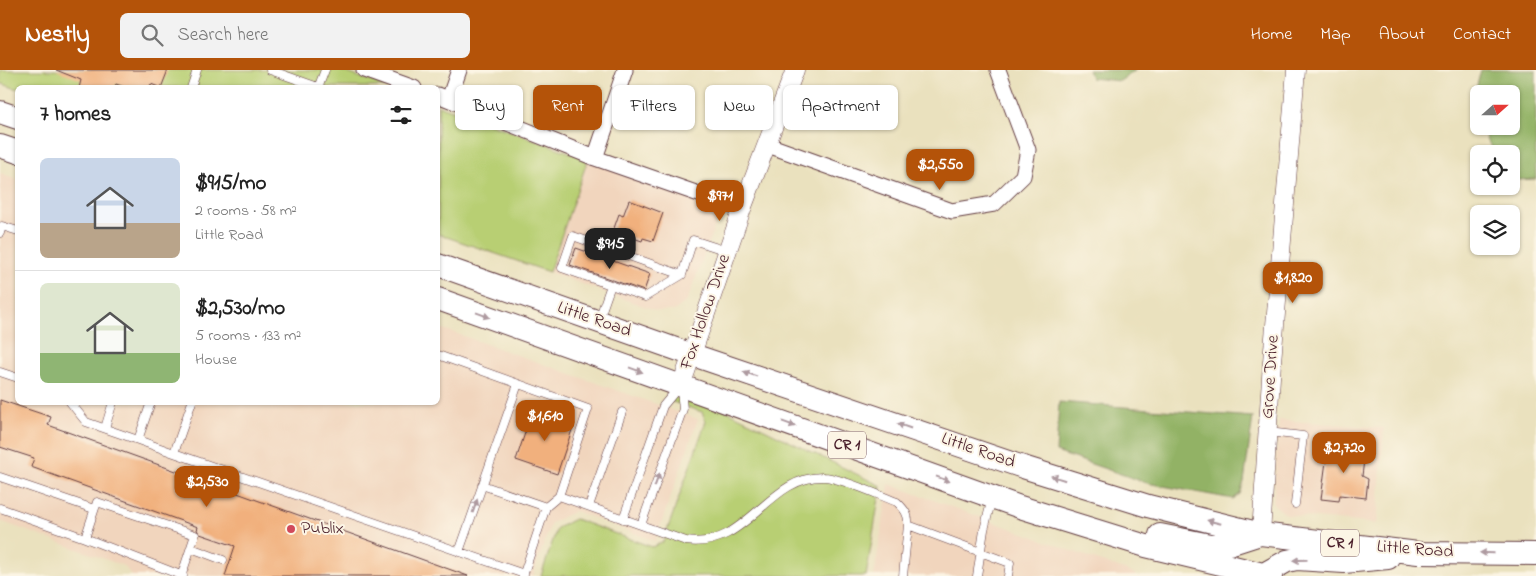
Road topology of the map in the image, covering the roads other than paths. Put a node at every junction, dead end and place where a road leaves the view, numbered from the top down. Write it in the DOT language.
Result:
graph roads {
  1 [pos="197,70"];
  2 [pos="270,70"];
  3 [pos="325,70"];
  4 [pos="364,70"];
  5 [pos="459,70"];
  6 [pos="625,70"];
  7 [pos="795,70"];
  8 [pos="998,70"];
  9 [pos="1296,70"];
  10 [pos="192,85"];
  11 [pos="312,85"];
  12 [pos="319,85"];
  13 [pos="406,85"];
  14 [pos="443,97"];
  15 [pos="0,112"];
  16 [pos="15,117"];
  17 [pos="768,145"];
  18 [pos="0,146"];
  19 [pos="15,151"];
  20 [pos="595,158"];
  21 [pos="742,209"];
  22 [pos="15,230"];
  23 [pos="0,233"];
  24 [pos="727,251"];
  25 [pos="440,266"];
  26 [pos="682,275"];
  27 [pos="611,285"];
  28 [pos="440,300"];
  29 [pos="598,322"];
  30 [pos="690,354"];
  31 [pos="440,356"];
  32 [pos="0,372"];
  33 [pos="15,377"];
  34 [pos="518,384"];
  35 [pos="681,386"];
  36 [pos="72,405"];
  37 [pos="112,405"];
  38 [pos="150,405"];
  39 [pos="191,405"];
  40 [pos="622,412"];
  41 [pos="104,428"];
  42 [pos="1268,432"];
  43 [pos="138,440"];
  44 [pos="174,453"];
  45 [pos="0,477"];
  46 [pos="482,485"];
  47 [pos="559,496"];
  48 [pos="992,496"];
  49 [pos="1295,504"];
  50 [pos="589,506"];
  51 [pos="546,507"];
  52 [pos="0,508"];
  53 [pos="94,509"];
  54 [pos="623,519"];
  55 [pos="641,525"];
  56 [pos="908,525"];
  57 [pos="1082,526"];
  58 [pos="1261,534"];
  59 [pos="85,538"];
  60 [pos="190,548"];
  61 [pos="459,552"];
  62 [pos="980,552"];
  63 [pos="1418,553"];
  64 [pos="1536,554"];
  65 [pos="223,560"];
  66 [pos="183,575"];
  67 [pos="523,575"];
  68 [pos="903,576"];
  69 [pos="977,576"];
  70 [pos="1008,576"];
  71 [pos="1265,576"];
  1 -- 10 [label="lane"];
  2 -- 11 [label="lane"];
  3 -- 12 [label="lane"];
  4 -- 13 [label="street"];
  5 -- 14 [label="street"];
  6 -- 20 [label="street"];
  7 -- 17 [label="street, Fox Hollow Drive"];
  8 -- 17 [label="street"];
  9 -- 42 [label="street, Grove Drive"];
  14 -- 20 [label="street"];
  15 -- 16 [label="main road"];
  17 -- 21 [label="street, Fox Hollow Drive"];
  18 -- 19 [label="main road"];
  20 -- 21 [label="street"];
  21 -- 24 [label="street, Fox Hollow Drive"];
  22 -- 23 [label="lane"];
  24 -- 26 [label="lane"];
  24 -- 30 [label="street, Fox Hollow Drive"];
  25 -- 29 [label="main road, Little Road / CR 1"];
  26 -- 27 [label="lane"];
  26 -- 27 [label="lane"];
  27 -- 29 [label="lane"];
  28 -- 35 [label="main road, Little Road / CR 1, one-way"];
  29 -- 30 [label="main road, Little Road / CR 1"];
  30 -- 35 [label="street, Fox Hollow Drive"];
  58 -- 30 [label="main road, Little Road / CR 1, one-way"];
  31 -- 34 [label="lane"];
  32 -- 33 [label="lane"];
  34 -- 46 [label="lane"];
  34 -- 47 [label="lane"];
  35 -- 48 [label="main road, Little Road / CR 1, one-way"];
  35 -- 54 [label="lane"];
  55 -- 35 [label="lane, one-way"];
  36 -- 41 [label="lane"];
  37 -- 41 [label="lane"];
  38 -- 43 [label="lane"];
  39 -- 44 [label="lane"];
  40 -- 50 [label="lane"];
  41 -- 43 [label="lane"];
  42 -- 49 [label="lane"];
  42 -- 58 [label="street, Grove Drive"];
  43 -- 44 [label="lane"];
  44 -- 61 [label="lane"];
  45 -- 53 [label="lane"];
  46 -- 51 [label="lane"];
  61 -- 46 [label="lane, one-way"];
  47 -- 50 [label="lane"];
  47 -- 51 [label="lane"];
  48 -- 57 [label="main road, Little Road / CR 1"];
  48 -- 62 [label="lane"];
  50 -- 54 [label="lane"];
  51 -- 67 [label="lane"];
  52 -- 59 [label="lane"];
  53 -- 59 [label="lane"];
  53 -- 60 [label="lane"];
  54 -- 55 [label="lane"];
  55 -- 56 [label="lane"];
  56 -- 62 [label="lane"];
  56 -- 68 [label="lane"];
  57 -- 58 [label="main road"];
  57 -- 71 [label="main road, Little Road / CR 1"];
  58 -- 63 [label="main road, Little Road / CR 1"];
  59 -- 66 [label="lane"];
  60 -- 65 [label="lane"];
  60 -- 66 [label="lane"];
  61 -- 67 [label="lane"];
  62 -- 69 [label="lane"];
  62 -- 70 [label="lane"];
  64 -- 63 [label="main road, Little Road / CR 1, one-way"];
  63 -- 71 [label="main road, one-way"];
}
